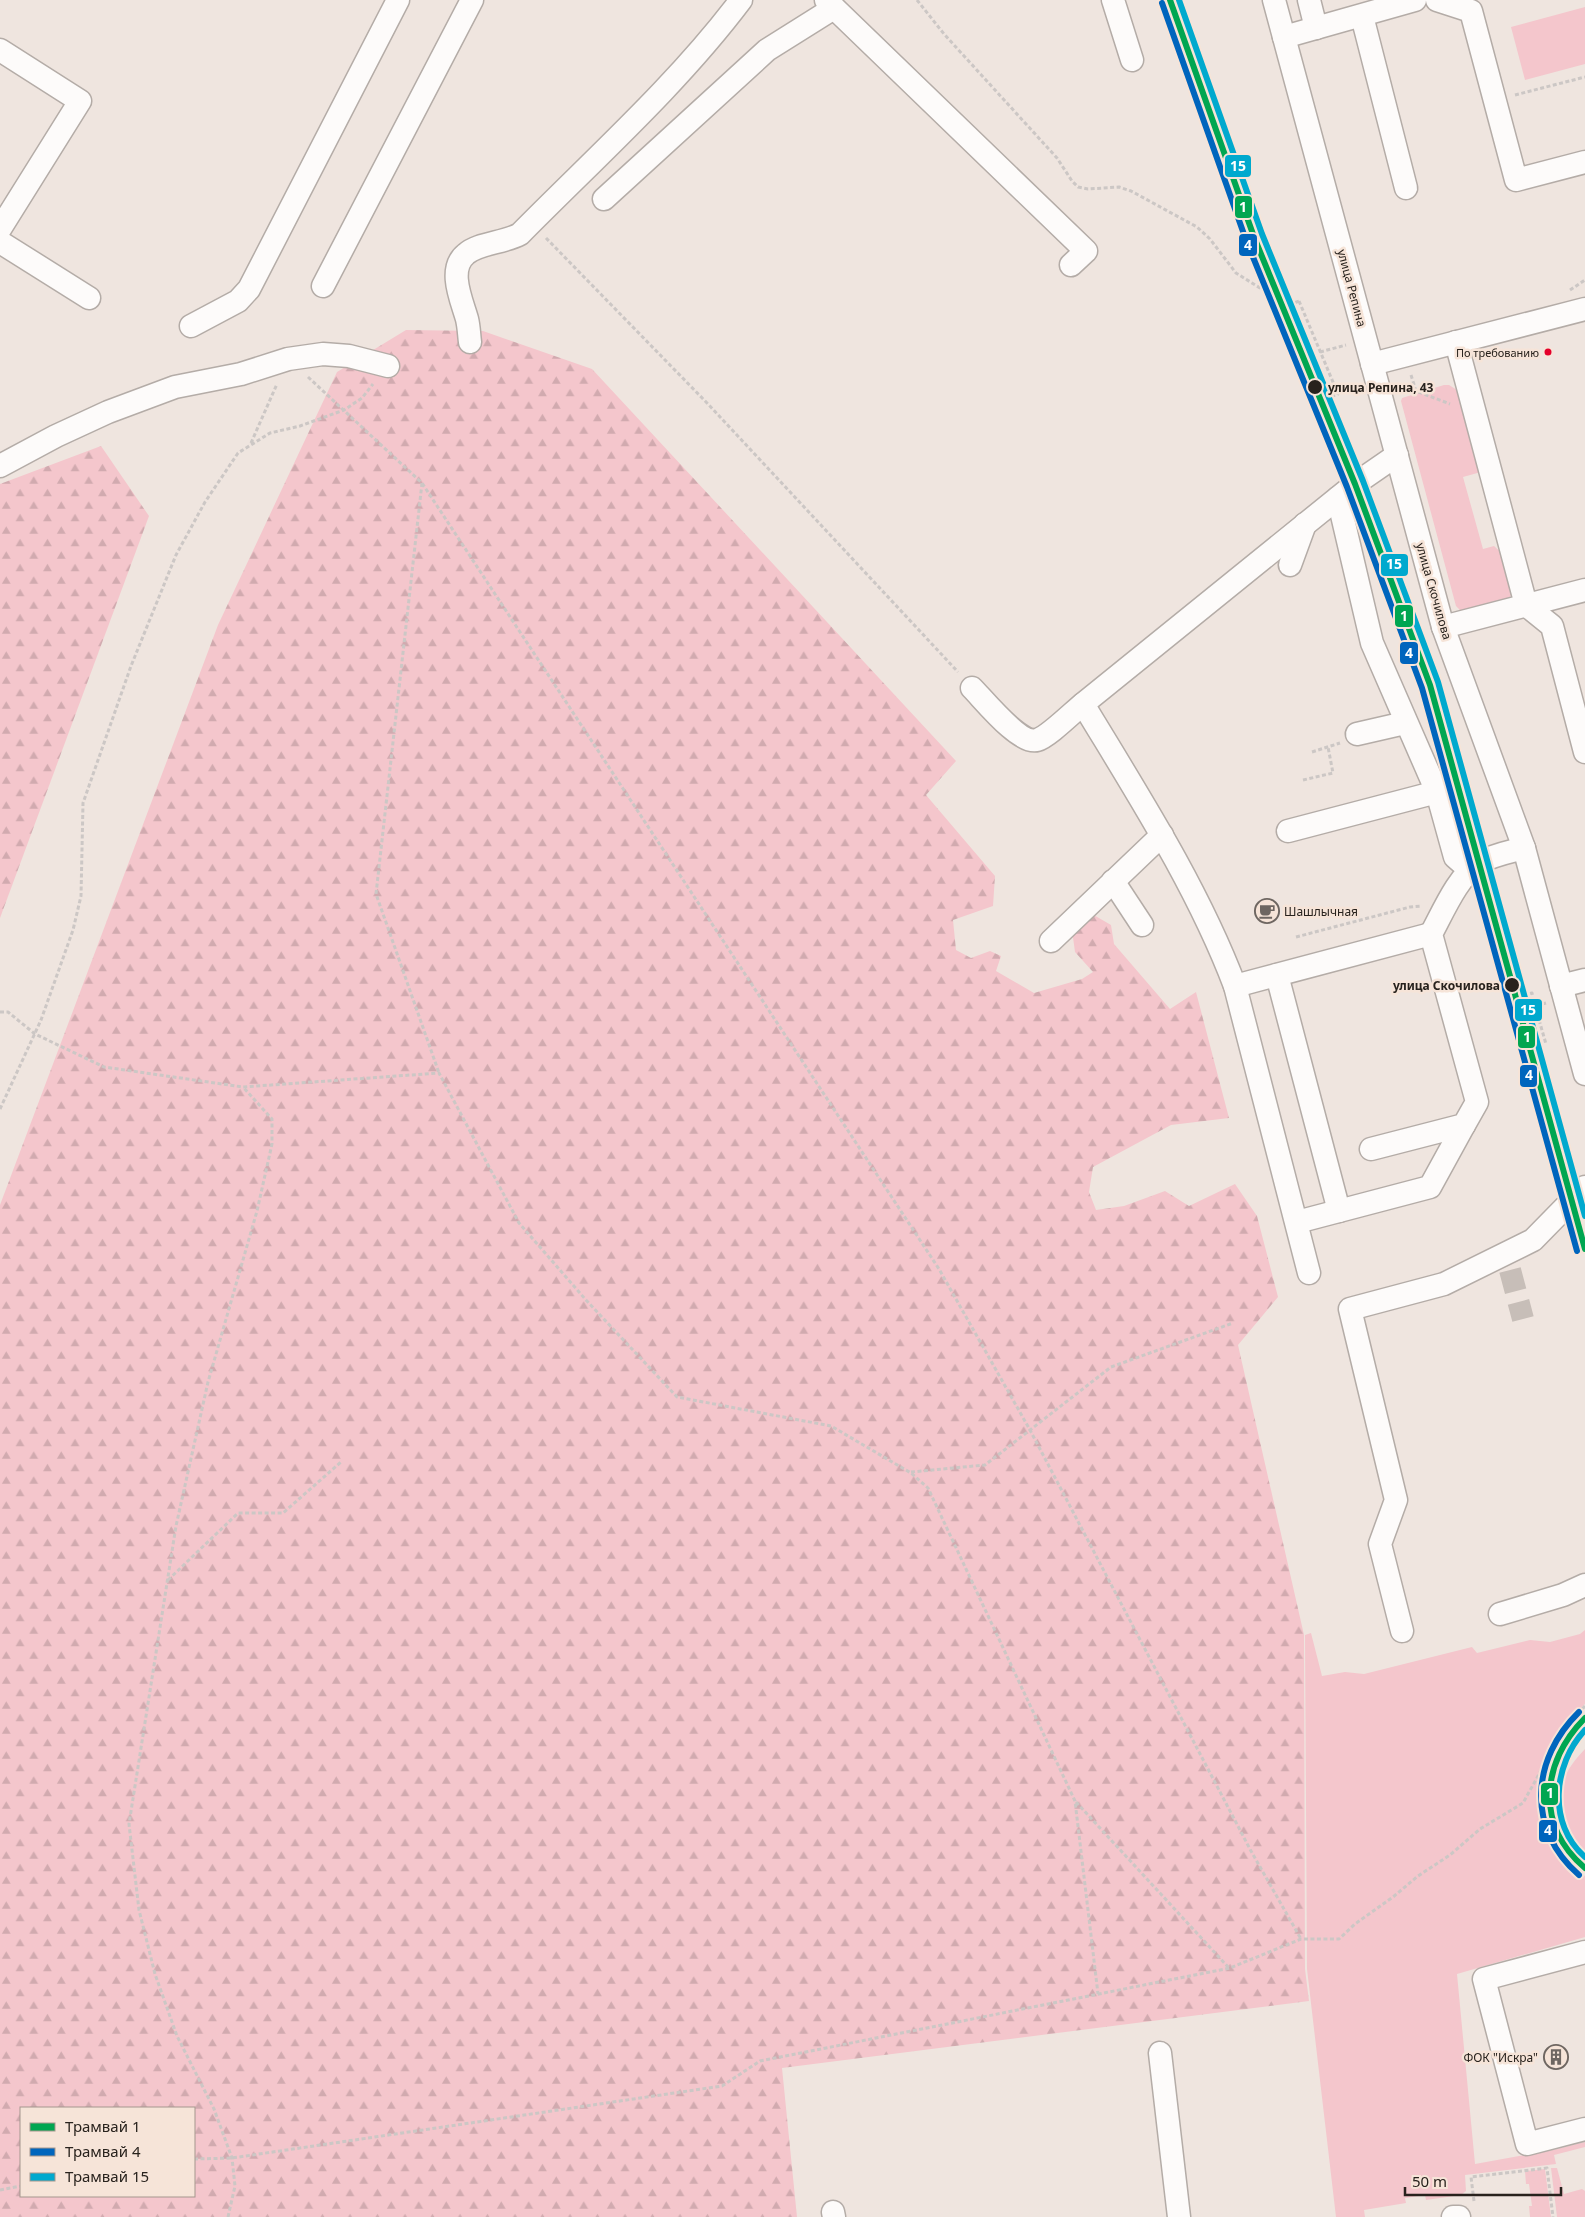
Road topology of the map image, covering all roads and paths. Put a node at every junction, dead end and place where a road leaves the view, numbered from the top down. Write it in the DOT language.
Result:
graph roads {
  1 [pos="398,0"];
  2 [pos="472,0"];
  3 [pos="741,0"];
  4 [pos="917,0"];
  5 [pos="1114,0"];
  6 [pos="1274,0"];
  7 [pos="1309,0"];
  8 [pos="1414,0"];
  9 [pos="1437,0"];
  10 [pos="830,4"];
  11 [pos="1362,16"];
  12 [pos="1316,28"];
  13 [pos="1284,37"];
  14 [pos="0,50"];
  15 [pos="1132,60"];
  16 [pos="1585,77"];
  17 [pos="1495,101"];
  18 [pos="1585,162"];
  19 [pos="1406,188"];
  20 [pos="604,200"];
  21 [pos="0,229"];
  22 [pos="542,233"];
  23 [pos="0,242"];
  24 [pos="1071,265"];
  25 [pos="322,286"];
  26 [pos="89,298"];
  27 [pos="1585,309"];
  28 [pos="1276,310"];
  29 [pos="191,326"];
  30 [pos="470,342"];
  31 [pos="1456,342"];
  32 [pos="1406,355"];
  33 [pos="288,359"];
  34 [pos="1372,364"];
  35 [pos="388,366"];
  36 [pos="1473,406"];
  37 [pos="344,410"];
  38 [pos="251,443"];
  39 [pos="1397,455"];
  40 [pos="0,466"];
  41 [pos="422,483"];
  42 [pos="1338,498"];
  43 [pos="1306,524"];
  44 [pos="1290,565"];
  45 [pos="1585,590"];
  46 [pos="1526,605"];
  47 [pos="1443,628"];
  48 [pos="972,688"];
  49 [pos="1083,704"];
  50 [pos="1406,723"];
  51 [pos="1357,734"];
  52 [pos="1328,747"];
  53 [pos="1312,752"];
  54 [pos="1585,752"];
  55 [pos="1303,780"];
  56 [pos="1437,792"];
  57 [pos="1288,831"];
  58 [pos="1162,835"];
  59 [pos="1524,848"];
  60 [pos="1470,870"];
  61 [pos="1113,881"];
  62 [pos="1451,898"];
  63 [pos="1142,925"];
  64 [pos="1432,934"];
  65 [pos="1296,938"];
  66 [pos="1051,940"];
  67 [pos="1498,950"];
  68 [pos="1276,975"];
  69 [pos="1585,980"];
  70 [pos="1235,986"];
  71 [pos="1561,986"];
  72 [pos="1536,1006"];
  73 [pos="0,1012"];
  74 [pos="35,1034"];
  75 [pos="439,1073"];
  76 [pos="1585,1074"];
  77 [pos="243,1087"];
  78 [pos="0,1109"];
  79 [pos="1464,1125"];
  80 [pos="1370,1149"];
  81 [pos="1585,1187"];
  82 [pos="1339,1211"];
  83 [pos="1297,1222"];
  84 [pos="1310,1272"];
  85 [pos="1232,1323"];
  86 [pos="1030,1430"];
  87 [pos="341,1462"];
  88 [pos="911,1472"];
  89 [pos="167,1580"];
  90 [pos="1585,1585"];
  91 [pos="1500,1614"];
  92 [pos="1402,1631"];
  93 [pos="1585,1706"];
  94 [pos="1076,1801"];
  95 [pos="1301,1939"];
  96 [pos="1585,1952"];
  97 [pos="1230,1968"];
  98 [pos="1098,1994"];
  99 [pos="1160,2053"];
  100 [pos="1585,2129"];
  101 [pos="232,2158"];
  102 [pos="195,2159"];
  103 [pos="20,2186"];
  104 [pos="0,2190"];
  105 [pos="1467,2213"];
  106 [pos="1173,2216"];
  107 [pos="228,2217"];
  108 [pos="1453,2217"];
  109 [pos="1553,2217"];
  1 -- 29 [label="street"];
  2 -- 25 [label="street"];
  3 -- 30 [label="street"];
  4 -- 28 [label="path"];
  5 -- 15 [label="street"];
  6 -- 13 [label="street, улица Репина"];
  7 -- 12 [label="street"];
  8 -- 11 [label="street"];
  9 -- 17 [label="street"];
  10 -- 20 [label="street"];
  10 -- 24 [label="street"];
  11 -- 12 [label="street"];
  11 -- 19 [label="street"];
  12 -- 13 [label="street"];
  13 -- 34 [label="street, улица Репина"];
  14 -- 21 [label="street"];
  16 -- 17 [label="path"];
  17 -- 18 [label="street"];
  22 -- 48 [label="path"];
  23 -- 26 [label="street"];
  27 -- 31 [label="street"];
  28 -- 28 [label="path"];
  31 -- 32 [label="street"];
  31 -- 36 [label="street"];
  32 -- 34 [label="street"];
  32 -- 36 [label="path"];
  33 -- 35 [label="street"];
  33 -- 37 [label="path"];
  33 -- 38 [label="path"];
  33 -- 40 [label="street"];
  34 -- 39 [label="street, улица Скочилова"];
  35 -- 37 [label="path"];
  36 -- 46 [label="street"];
  37 -- 38 [label="path"];
  37 -- 41 [label="path"];
  38 -- 74 [label="path"];
  39 -- 42 [label="street"];
  39 -- 47 [label="street, улица Скочилова"];
  41 -- 75 [label="path"];
  41 -- 86 [label="path"];
  42 -- 43 [label="street"];
  42 -- 50 [label="street"];
  43 -- 44 [label="street"];
  43 -- 49 [label="street"];
  45 -- 46 [label="street"];
  46 -- 47 [label="street"];
  46 -- 54 [label="street"];
  47 -- 59 [label="street, улица Скочилова"];
  48 -- 49 [label="street"];
  49 -- 58 [label="street"];
  50 -- 51 [label="street"];
  50 -- 56 [label="street"];
  51 -- 52 [label="path"];
  52 -- 53 [label="path"];
  52 -- 55 [label="path"];
  56 -- 57 [label="street"];
  56 -- 60 [label="street"];
  58 -- 61 [label="street"];
  58 -- 70 [label="street"];
  59 -- 60 [label="street"];
  59 -- 71 [label="street, улица Скочилова"];
  60 -- 62 [label="street"];
  61 -- 63 [label="street"];
  61 -- 66 [label="street"];
  62 -- 64 [label="street"];
  62 -- 65 [label="path"];
  64 -- 68 [label="street"];
  64 -- 79 [label="street"];
  67 -- 72 [label="path"];
  68 -- 70 [label="street"];
  68 -- 82 [label="street"];
  69 -- 71 [label="street"];
  70 -- 83 [label="street"];
  71 -- 76 [label="street, улица Скочилова"];
  73 -- 74 [label="path"];
  74 -- 77 [label="path"];
  74 -- 78 [label="path"];
  75 -- 77 [label="path"];
  75 -- 88 [label="path"];
  77 -- 89 [label="path"];
  79 -- 80 [label="street"];
  79 -- 82 [label="street"];
  81 -- 92 [label="street"];
  82 -- 83 [label="street"];
  83 -- 84 [label="street"];
  85 -- 86 [label="path"];
  86 -- 88 [label="path"];
  86 -- 95 [label="path"];
  87 -- 89 [label="path"];
  88 -- 94 [label="path"];
  89 -- 101 [label="path"];
  90 -- 91 [label="street"];
  93 -- 95 [label="path"];
  94 -- 97 [label="path"];
  94 -- 98 [label="path"];
  95 -- 97 [label="path"];
  96 -- 100 [label="street"];
  97 -- 98 [label="path"];
  98 -- 101 [label="path"];
  99 -- 106 [label="street"];
  101 -- 102 [label="path"];
  101 -- 107 [label="path"];
  103 -- 104 [label="path"];
  105 -- 108 [label="street"];
  105 -- 109 [label="path"];
}
